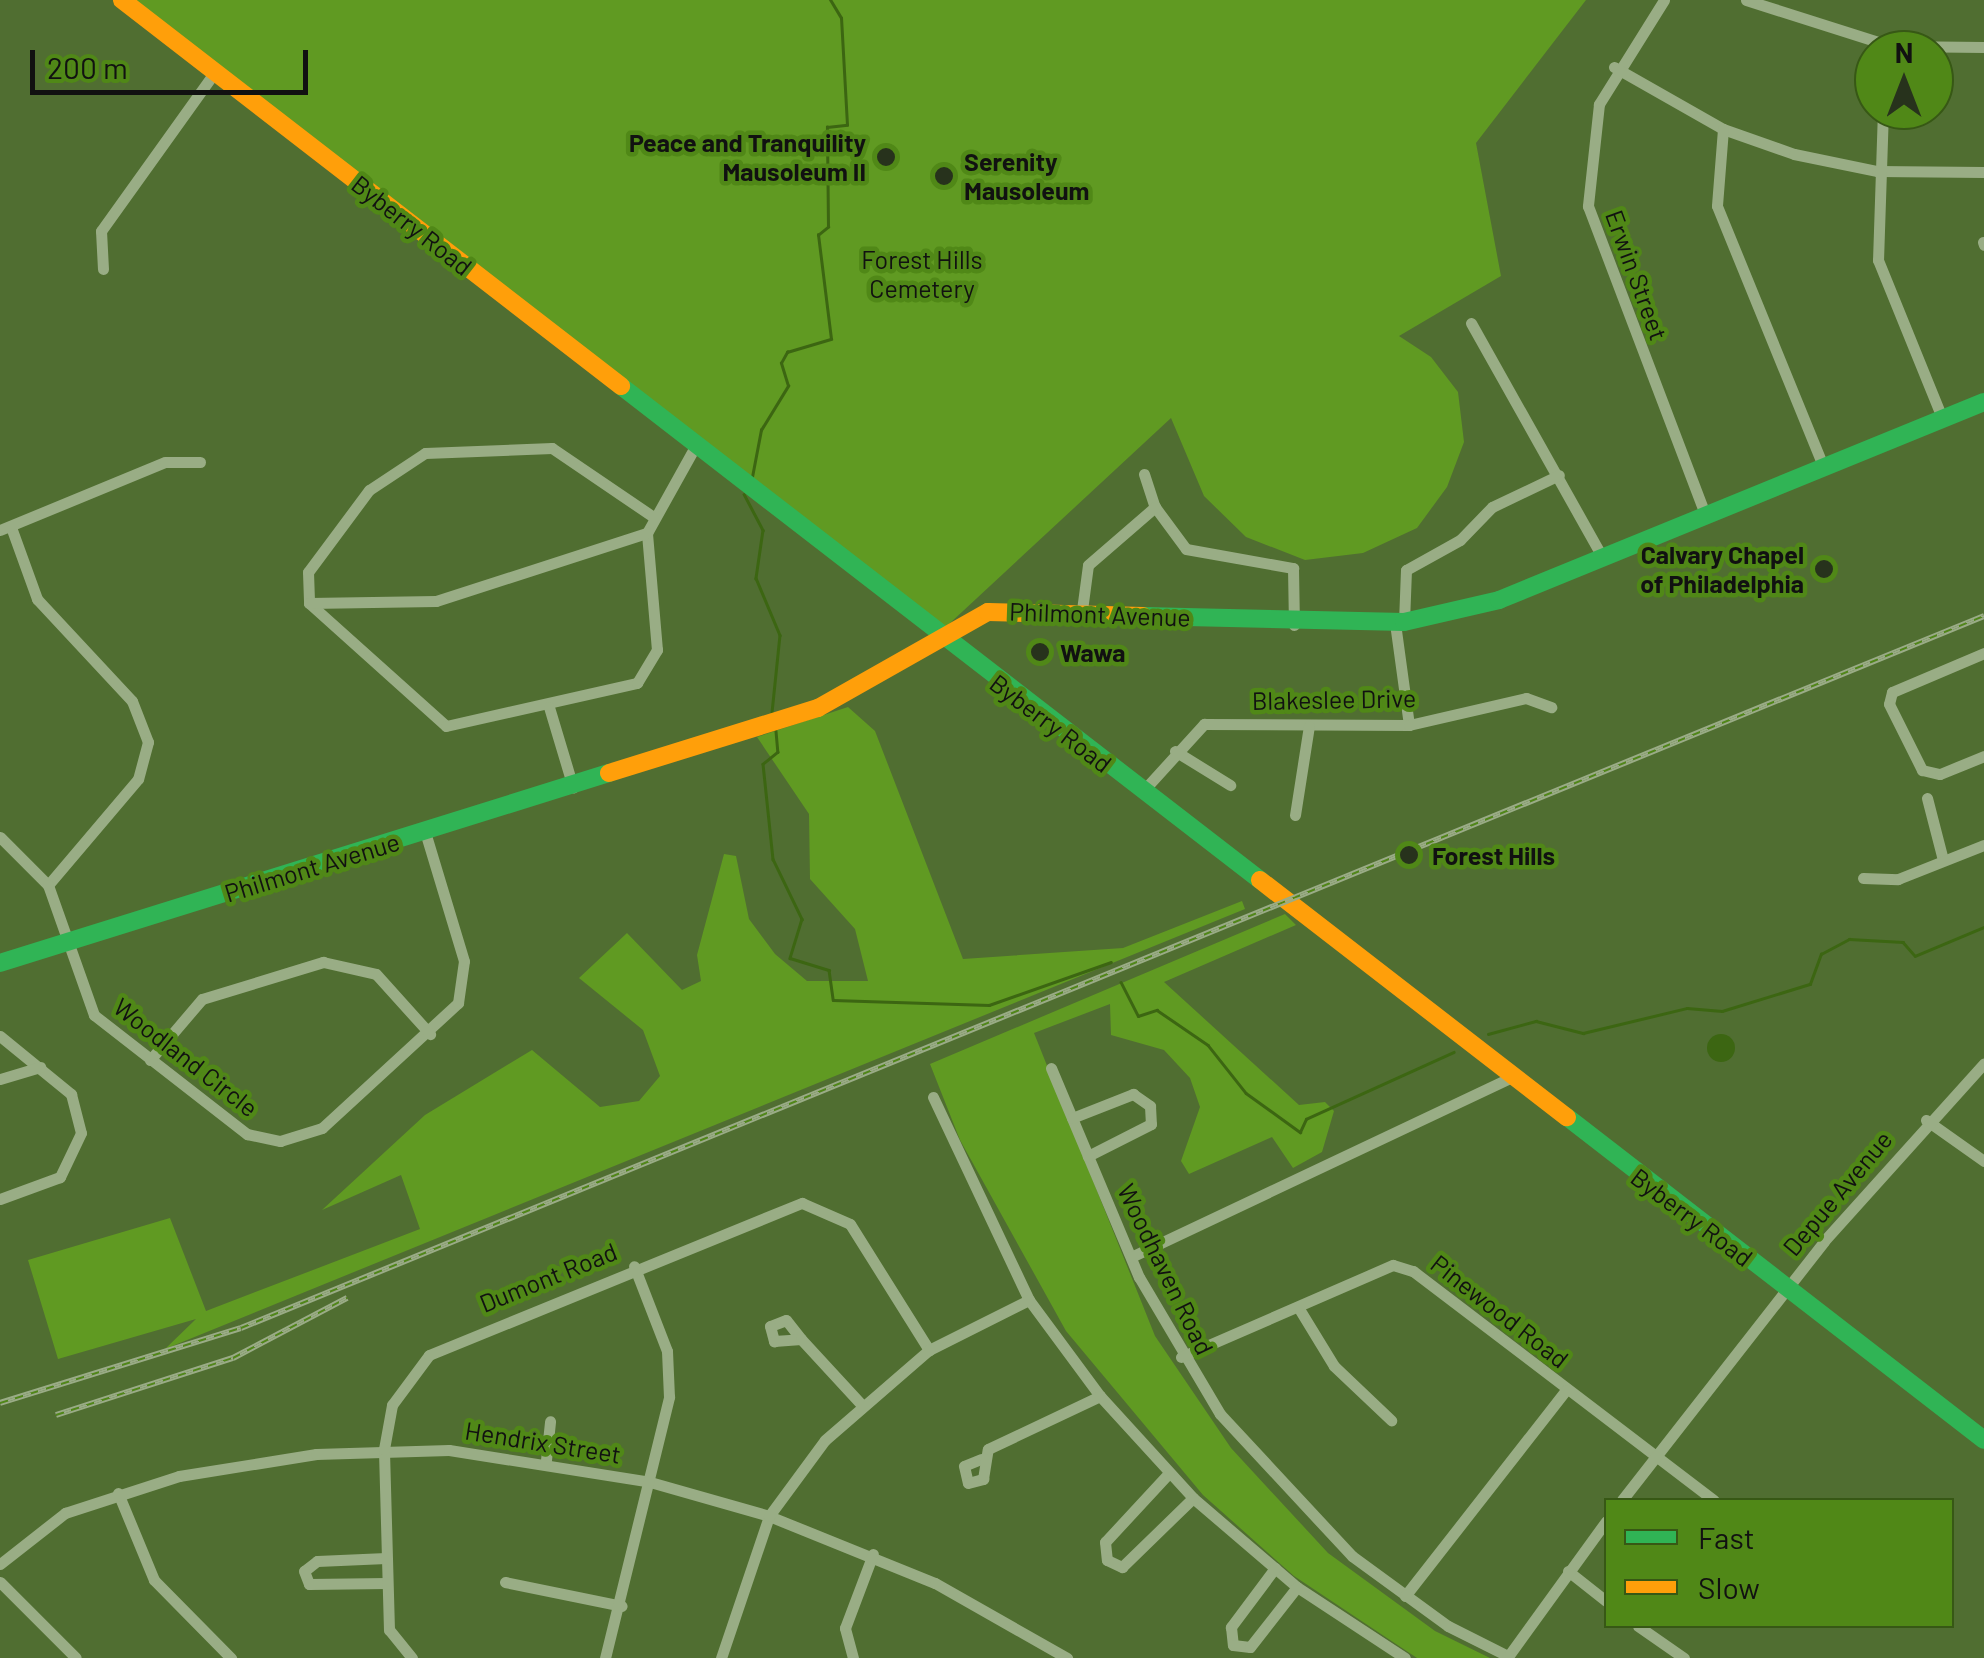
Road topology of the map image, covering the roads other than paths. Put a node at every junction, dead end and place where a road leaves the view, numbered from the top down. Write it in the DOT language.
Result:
graph roads {
  1 [pos="122,0"];
  2 [pos="1664,0"];
  3 [pos="1746,0"];
  4 [pos="1854,36"];
  5 [pos="1954,47"];
  6 [pos="1984,47"];
  7 [pos="1614,67"];
  8 [pos="214,73"];
  9 [pos="1723,129"];
  10 [pos="1882,130"];
  11 [pos="1877,171"];
  12 [pos="1984,172"];
  13 [pos="103,268"];
  14 [pos="1471,323"];
  15 [pos="1984,402"];
  16 [pos="1942,418"];
  17 [pos="696,444"];
  18 [pos="200,462"];
  19 [pos="1824,468"];
  20 [pos="1144,474"];
  21 [pos="1559,476"];
  22 [pos="1155,507"];
  23 [pos="652,516"];
  24 [pos="1706,516"];
  25 [pos="5,528"];
  26 [pos="647,533"];
  27 [pos="1602,556"];
  28 [pos="308,604"];
  29 [pos="1082,610"];
  30 [pos="1399,623"];
  31 [pos="1294,624"];
  32 [pos="935,637"];
  33 [pos="1984,653"];
  34 [pos="549,706"];
  35 [pos="1551,707"];
  36 [pos="1408,725"];
  37 [pos="1310,726"];
  38 [pos="1175,752"];
  39 [pos="1984,756"];
  40 [pos="1230,785"];
  41 [pos="572,787"];
  42 [pos="1143,791"];
  43 [pos="1926,798"];
  44 [pos="1295,815"];
  45 [pos="425,832"];
  46 [pos="0,837"];
  47 [pos="1984,844"];
  48 [pos="1942,856"];
  49 [pos="1863,878"];
  50 [pos="48,885"];
  51 [pos="70,941"];
  52 [pos="0,964"];
  53 [pos="430,1034"];
  54 [pos="0,1036"];
  55 [pos="150,1060"];
  56 [pos="1984,1063"];
  57 [pos="40,1067"];
  58 [pos="1051,1068"];
  59 [pos="1510,1078"];
  60 [pos="0,1080"];
  61 [pos="933,1097"];
  62 [pos="1072,1118"];
  63 [pos="1926,1120"];
  64 [pos="1088,1156"];
  65 [pos="1984,1162"];
  66 [pos="0,1199"];
  67 [pos="1132,1257"];
  68 [pos="634,1266"];
  69 [pos="1786,1289"];
  70 [pos="1030,1300"];
  71 [pos="1298,1307"];
  72 [pos="801,1339"];
  73 [pos="929,1350"];
  74 [pos="1181,1357"];
  75 [pos="1566,1390"];
  76 [pos="1100,1396"];
  77 [pos="861,1404"];
  78 [pos="1391,1420"];
  79 [pos="550,1421"];
  80 [pos="1984,1440"];
  81 [pos="384,1449"];
  82 [pos="1656,1458"];
  83 [pos="981,1459"];
  84 [pos="546,1460"];
  85 [pos="1170,1473"];
  86 [pos="650,1482"];
  87 [pos="118,1493"];
  88 [pos="1193,1498"];
  89 [pos="1624,1498"];
  90 [pos="1711,1498"];
  91 [pos="770,1516"];
  92 [pos="1604,1524"];
  93 [pos="873,1554"];
  94 [pos="386,1558"];
  95 [pos="0,1564"];
  96 [pos="1276,1568"];
  97 [pos="1568,1571"];
  98 [pos="0,1582"];
  99 [pos="504,1582"];
  100 [pos="387,1584"];
  101 [pos="1298,1587"];
  102 [pos="1405,1596"];
  103 [pos="1604,1599"];
  104 [pos="622,1606"];
  105 [pos="1641,1628"];
  106 [pos="1389,1654"];
  107 [pos="1507,1656"];
  108 [pos="76,1658"];
  109 [pos="231,1658"];
  110 [pos="412,1658"];
  111 [pos="606,1658"];
  112 [pos="722,1658"];
  113 [pos="853,1658"];
  114 [pos="1067,1658"];
  115 [pos="1405,1658"];
  116 [pos="1684,1658"];
  1 -- 8 [label="main road, Byberry Road"];
  2 -- 7 [label="street, Erwin Street"];
  3 -- 4 [label="street"];
  5 -- 6 [label="street"];
  7 -- 9 [label="street"];
  7 -- 24 [label="street, Erwin Street"];
  8 -- 13 [label="street"];
  8 -- 17 [label="main road, Byberry Road"];
  9 -- 11 [label="street"];
  9 -- 19 [label="street"];
  10 -- 11 [label="street"];
  11 -- 12 [label="street"];
  11 -- 16 [label="street"];
  14 -- 21 [label="street"];
  15 -- 16 [label="main road, Philmont Avenue"];
  16 -- 19 [label="main road, Philmont Avenue"];
  17 -- 23 [label="street"];
  17 -- 32 [label="main road, Byberry Road"];
  18 -- 25 [label="street"];
  19 -- 24 [label="main road, Philmont Avenue"];
  20 -- 22 [label="street"];
  21 -- 27 [label="street"];
  21 -- 30 [label="street"];
  22 -- 29 [label="street"];
  22 -- 31 [label="street"];
  23 -- 26 [label="street"];
  23 -- 28 [label="street"];
  24 -- 27 [label="main road, Philmont Avenue"];
  25 -- 50 [label="street"];
  26 -- 28 [label="street"];
  26 -- 34 [label="street"];
  27 -- 30 [label="main road, Philmont Avenue"];
  28 -- 34 [label="street"];
  29 -- 31 [label="main road, Philmont Avenue"];
  29 -- 32 [label="main road, Philmont Avenue"];
  30 -- 31 [label="main road, Philmont Avenue"];
  30 -- 36 [label="street"];
  32 -- 41 [label="main road, Philmont Avenue"];
  32 -- 42 [label="main road, Byberry Road"];
  33 -- 39 [label="street"];
  34 -- 41 [label="street"];
  35 -- 36 [label="street, Blakeslee Drive"];
  36 -- 37 [label="street, Blakeslee Drive"];
  37 -- 38 [label="street, Blakeslee Drive"];
  37 -- 44 [label="street"];
  38 -- 40 [label="street"];
  38 -- 42 [label="street, Blakeslee Drive"];
  41 -- 45 [label="main road, Philmont Avenue"];
  42 -- 59 [label="main road, Byberry Road"];
  43 -- 48 [label="street"];
  45 -- 51 [label="main road, Philmont Avenue"];
  45 -- 53 [label="street, Woodland Circle"];
  46 -- 50 [label="street"];
  47 -- 48 [label="street"];
  48 -- 49 [label="street"];
  50 -- 51 [label="street, Woodland Circle"];
  51 -- 52 [label="main road, Philmont Avenue"];
  51 -- 55 [label="street, Woodland Circle"];
  53 -- 55 [label="street"];
  53 -- 55 [label="street, Woodland Circle"];
  54 -- 57 [label="street"];
  56 -- 63 [label="street, Depue Avenue"];
  57 -- 60 [label="street"];
  57 -- 66 [label="street"];
  58 -- 62 [label="street, Woodhaven Road"];
  59 -- 67 [label="street"];
  59 -- 69 [label="main road, Byberry Road"];
  61 -- 70 [label="street"];
  62 -- 64 [label="street, Woodhaven Road"];
  62 -- 64 [label="street"];
  63 -- 65 [label="street"];
  63 -- 69 [label="street, Depue Avenue"];
  64 -- 67 [label="street, Woodhaven Road"];
  67 -- 74 [label="street, Woodhaven Road"];
  68 -- 73 [label="street, Dumont Road"];
  68 -- 81 [label="street, Dumont Road"];
  68 -- 86 [label="street"];
  69 -- 80 [label="main road, Byberry Road"];
  69 -- 82 [label="street, Depue Avenue"];
  70 -- 73 [label="street"];
  70 -- 76 [label="street"];
  71 -- 74 [label="street, Pinewood Road"];
  71 -- 75 [label="street, Pinewood Road"];
  71 -- 78 [label="street"];
  72 -- 77 [label="street"];
  73 -- 77 [label="street"];
  74 -- 102 [label="street, Woodhaven Road"];
  75 -- 82 [label="street, Pinewood Road"];
  75 -- 102 [label="street"];
  76 -- 83 [label="street"];
  76 -- 85 [label="street"];
  77 -- 91 [label="street"];
  79 -- 84 [label="street"];
  81 -- 84 [label="street, Hendrix Street"];
  81 -- 87 [label="street, Hendrix Street"];
  81 -- 94 [label="street, Dumont Road"];
  82 -- 89 [label="street, Depue Avenue"];
  82 -- 90 [label="street, Pinewood Road"];
  84 -- 86 [label="street, Hendrix Street"];
  85 -- 88 [label="street"];
  85 -- 88 [label="street"];
  86 -- 91 [label="street, Hendrix Street"];
  86 -- 104 [label="street"];
  87 -- 95 [label="street, Hendrix Street"];
  87 -- 109 [label="street"];
  88 -- 96 [label="street"];
  91 -- 93 [label="street, Hendrix Street"];
  91 -- 112 [label="street"];
  92 -- 97 [label="street"];
  93 -- 113 [label="street"];
  93 -- 114 [label="street, Hendrix Street"];
  94 -- 100 [label="street, Dumont Road"];
  94 -- 100 [label="street"];
  96 -- 101 [label="street"];
  96 -- 101 [label="street"];
  97 -- 103 [label="street"];
  97 -- 107 [label="street"];
  98 -- 108 [label="street"];
  99 -- 104 [label="street"];
  100 -- 110 [label="street, Dumont Road"];
  101 -- 106 [label="street"];
  102 -- 107 [label="street, Woodhaven Road"];
  104 -- 111 [label="street"];
  105 -- 116 [label="street"];
  106 -- 115 [label="street"];
}
